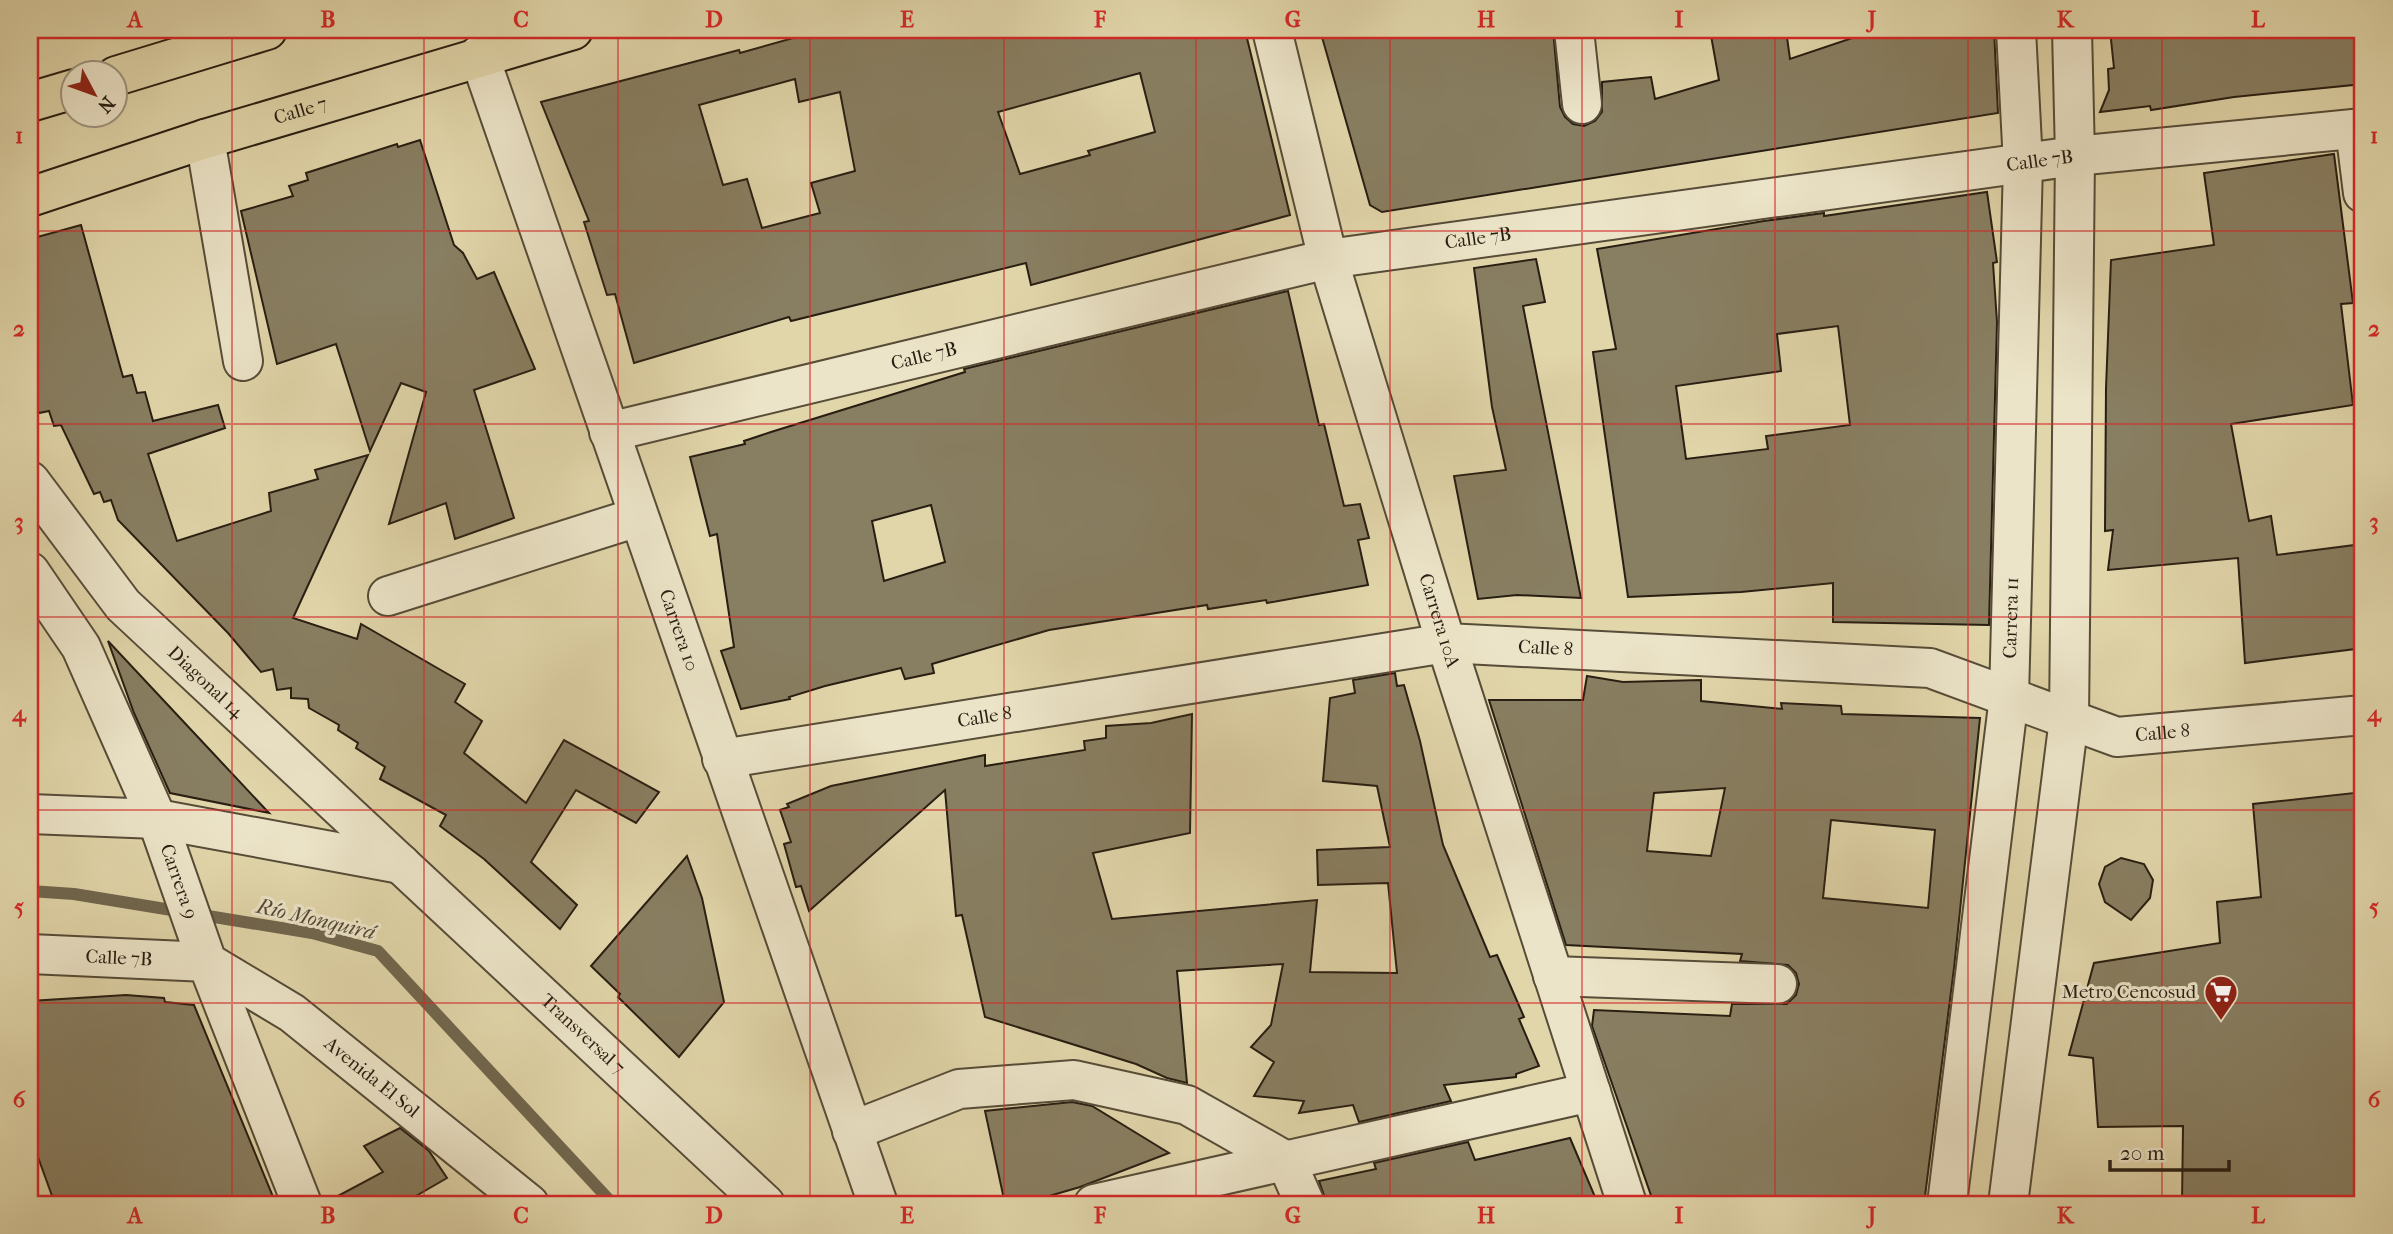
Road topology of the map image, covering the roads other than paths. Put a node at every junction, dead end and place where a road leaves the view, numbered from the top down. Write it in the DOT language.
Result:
graph roads {
  1 [pos="267,30"];
  2 [pos="573,30"];
  3 [pos="1272,30"];
  4 [pos="1574,30"];
  5 [pos="2016,30"];
  6 [pos="2072,30"];
  7 [pos="478,55"];
  8 [pos="130,72"];
  9 [pos="60,93"];
  10 [pos="30,102"];
  11 [pos="1582,104"];
  12 [pos="2359,128"];
  13 [pos="205,139"];
  14 [pos="2075,156"];
  15 [pos="2023,164"];
  16 [pos="2363,193"];
  17 [pos="30,197"];
  18 [pos="1328,259"];
  19 [pos="243,361"];
  20 [pos="609,432"];
  21 [pos="30,481"];
  22 [pos="638,517"];
  23 [pos="30,572"];
  24 [pos="387,596"];
  25 [pos="1446,643"];
  26 [pos="2009,697"];
  27 [pos="2363,715"];
  28 [pos="2070,719"];
  29 [pos="722,759"];
  30 [pos="30,814"];
  31 [pos="157,820"];
  32 [pos="401,864"];
  33 [pos="30,954"];
  34 [pos="204,955"];
  35 [pos="1553,976"];
  36 [pos="1777,985"];
  37 [pos="1591,1092"];
  38 [pos="852,1132"];
  39 [pos="1286,1161"];
  40 [pos="302,1204"];
  41 [pos="529,1204"];
  42 [pos="765,1204"];
  43 [pos="878,1204"];
  44 [pos="1094,1204"];
  45 [pos="1305,1204"];
  46 [pos="1627,1204"];
  47 [pos="1947,1204"];
  48 [pos="2008,1204"];
  1 -- 8 [label="main road"];
  2 -- 7 [label="main road, Calle 7"];
  3 -- 18 [label="street, Carrera 10A"];
  4 -- 11 [label="street"];
  5 -- 15 [label="street, Carrera 11"];
  6 -- 14 [label="street"];
  7 -- 13 [label="main road, Calle 7"];
  7 -- 20 [label="street, Carrera 10"];
  9 -- 10 [label="main road"];
  12 -- 14 [label="street, Calle 7B"];
  12 -- 16 [label="street"];
  13 -- 17 [label="main road, Calle 7"];
  13 -- 19 [label="street"];
  14 -- 15 [label="street, Calle 7B"];
  14 -- 28 [label="street"];
  15 -- 18 [label="street, Calle 7B"];
  15 -- 26 [label="street, Carrera 11"];
  18 -- 20 [label="street, Calle 7B"];
  18 -- 25 [label="street, Carrera 10A"];
  20 -- 22 [label="street, Carrera 10"];
  21 -- 32 [label="street, Diagonal 14"];
  22 -- 24 [label="street"];
  22 -- 29 [label="street, Carrera 10"];
  23 -- 31 [label="street, Carrera 9"];
  25 -- 26 [label="street, Calle 8"];
  25 -- 29 [label="street, Calle 8"];
  25 -- 35 [label="street, Carrera 10A"];
  26 -- 28 [label="street, Calle 8"];
  26 -- 47 [label="street, Carrera 11"];
  27 -- 28 [label="street, Calle 8"];
  28 -- 48 [label="street"];
  29 -- 38 [label="street, Carrera 10"];
  30 -- 31 [label="street"];
  31 -- 32 [label="street"];
  31 -- 34 [label="street, Carrera 9"];
  32 -- 42 [label="street, Transversal 7"];
  33 -- 34 [label="street, Calle 7B"];
  34 -- 40 [label="street, Carrera 9"];
  34 -- 41 [label="street, Avenida El Sol"];
  35 -- 36 [label="street"];
  35 -- 37 [label="street, Carrera 10A"];
  37 -- 39 [label="street"];
  37 -- 46 [label="street, Carrera 10A"];
  38 -- 39 [label="street"];
  38 -- 43 [label="street, Carrera 10"];
  39 -- 44 [label="street"];
  39 -- 45 [label="street"];
}
